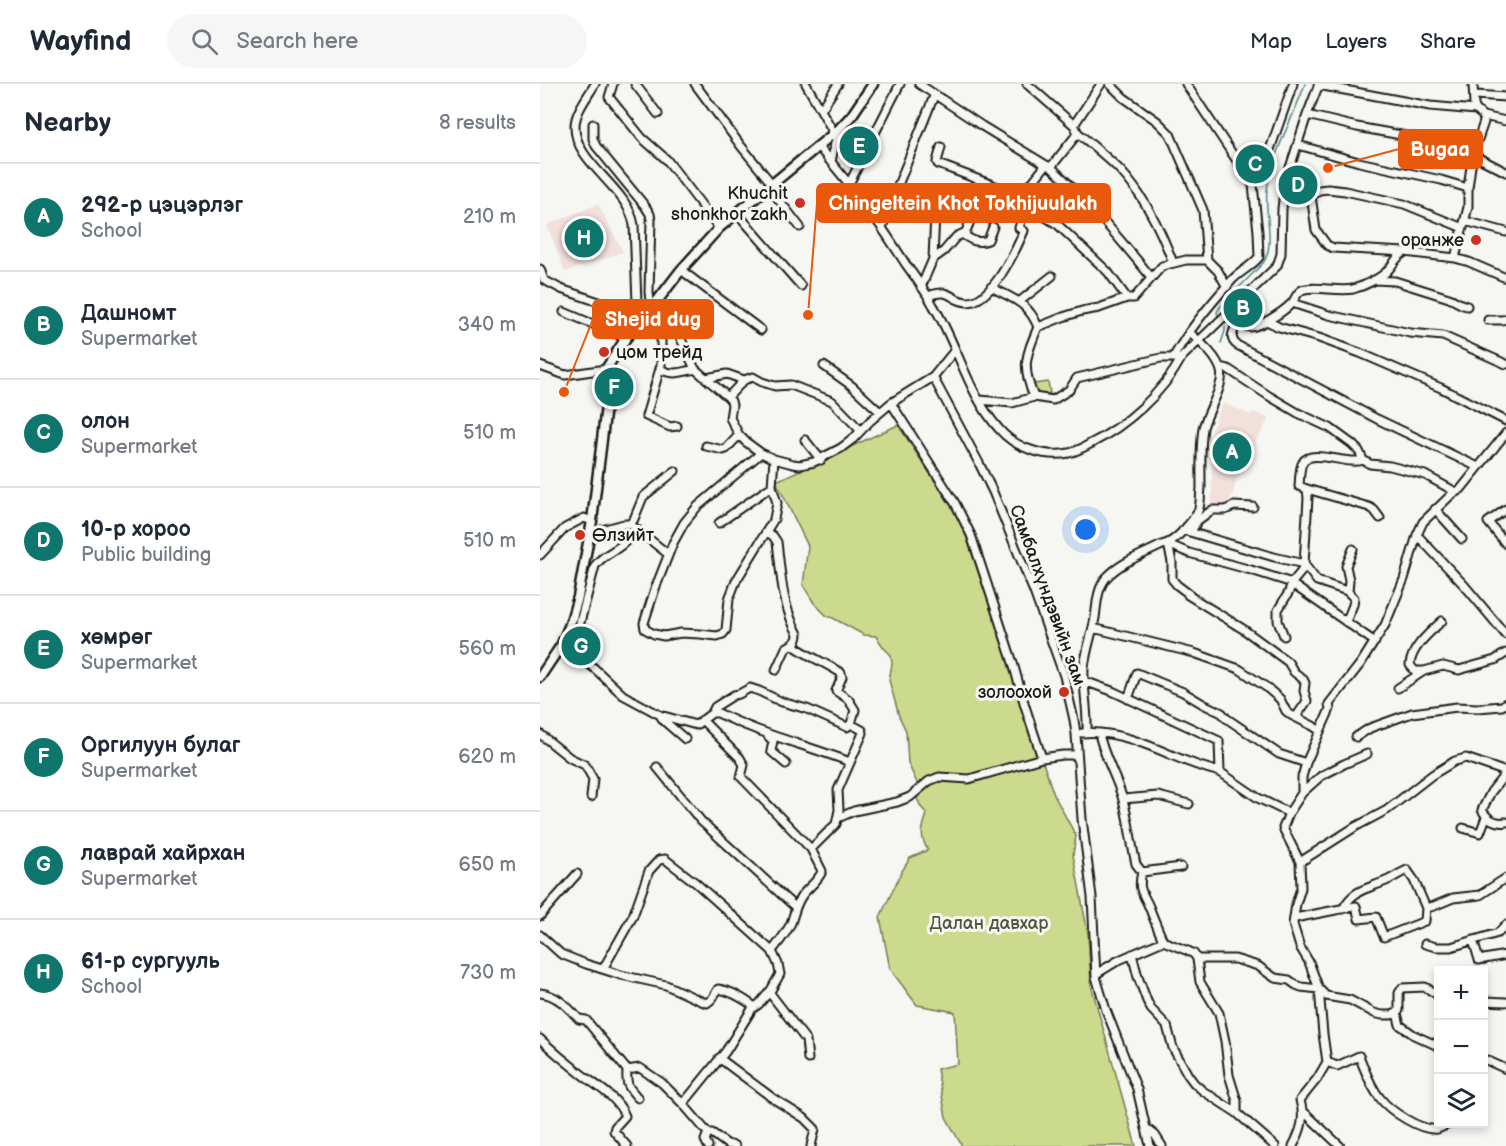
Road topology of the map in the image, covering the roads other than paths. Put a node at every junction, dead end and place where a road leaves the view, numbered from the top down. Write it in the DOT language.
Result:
graph roads {
  1 [pos="595,84"];
  2 [pos="613,84"];
  3 [pos="635,84"];
  4 [pos="695,84"];
  5 [pos="806,84"];
  6 [pos="838,84"];
  7 [pos="873,84"];
  8 [pos="900,84"];
  9 [pos="919,84"];
  10 [pos="1027,84"];
  11 [pos="1101,84"];
  12 [pos="1110,84"];
  13 [pos="1186,84"];
  14 [pos="1293,84"];
  15 [pos="1473,84"];
  16 [pos="1319,85"];
  17 [pos="1475,95"];
  18 [pos="934,96"];
  19 [pos="1506,97"];
  20 [pos="821,110"];
  21 [pos="1476,110"];
  22 [pos="658,114"];
  23 [pos="1307,114"];
  24 [pos="1483,116"];
  25 [pos="1506,121"];
  26 [pos="593,124"];
  27 [pos="1074,125"];
  28 [pos="836,131"];
  29 [pos="1078,133"];
  30 [pos="1298,145"];
  31 [pos="1476,145"];
  32 [pos="818,146"];
  33 [pos="941,147"];
  34 [pos="1475,156"];
  35 [pos="831,162"];
  36 [pos="1048,166"];
  37 [pos="1506,172"];
  38 [pos="849,184"];
  39 [pos="1253,185"];
  40 [pos="771,186"];
  41 [pos="1468,188"];
  42 [pos="1283,190"];
  43 [pos="1311,196"];
  44 [pos="1023,200"];
  45 [pos="929,206"];
  46 [pos="737,213"];
  47 [pos="970,221"];
  48 [pos="1464,225"];
  49 [pos="800,227"];
  50 [pos="993,227"];
  51 [pos="719,228"];
  52 [pos="882,228"];
  53 [pos="1506,232"];
  54 [pos="962,234"];
  55 [pos="1405,252"];
  56 [pos="1455,258"];
  57 [pos="933,259"];
  58 [pos="1207,260"];
  59 [pos="1173,263"];
  60 [pos="540,269"];
  61 [pos="681,270"];
  62 [pos="540,274"];
  63 [pos="1052,276"];
  64 [pos="1151,277"];
  65 [pos="1506,278"];
  66 [pos="1374,280"];
  67 [pos="801,286"];
  68 [pos="921,287"];
  69 [pos="991,287"];
  70 [pos="1227,287"];
  71 [pos="928,296"];
  72 [pos="1127,298"];
  73 [pos="1019,302"];
  74 [pos="1292,303"];
  75 [pos="1467,306"];
  76 [pos="652,308"];
  77 [pos="564,312"];
  78 [pos="641,316"];
  79 [pos="659,316"];
  80 [pos="1225,316"];
  81 [pos="1506,319"];
  82 [pos="1488,320"];
  83 [pos="1267,321"];
  84 [pos="1237,323"];
  85 [pos="1038,327"];
  86 [pos="761,330"];
  87 [pos="1189,332"];
  88 [pos="626,339"];
  89 [pos="1199,341"];
  90 [pos="955,350"];
  91 [pos="1182,357"];
  92 [pos="1173,358"];
  93 [pos="1506,364"];
  94 [pos="540,366"];
  95 [pos="824,366"];
  96 [pos="1220,367"];
  97 [pos="606,369"];
  98 [pos="660,369"];
  99 [pos="695,369"];
  100 [pos="933,376"];
  101 [pos="706,378"];
  102 [pos="744,380"];
  103 [pos="728,397"];
  104 [pos="1034,397"];
  105 [pos="980,400"];
  106 [pos="891,403"];
  107 [pos="880,412"];
  108 [pos="1506,421"];
  109 [pos="677,426"];
  110 [pos="860,430"];
  111 [pos="1506,433"];
  112 [pos="739,435"];
  113 [pos="806,440"];
  114 [pos="706,446"];
  115 [pos="761,453"];
  116 [pos="774,459"];
  117 [pos="820,460"];
  118 [pos="1363,460"];
  119 [pos="1478,467"];
  120 [pos="675,471"];
  121 [pos="772,486"];
  122 [pos="1307,489"];
  123 [pos="1456,492"];
  124 [pos="1253,507"];
  125 [pos="1435,509"];
  126 [pos="1506,509"];
  127 [pos="1380,518"];
  128 [pos="592,521"];
  129 [pos="630,524"];
  130 [pos="719,524"];
  131 [pos="1187,531"];
  132 [pos="767,532"];
  133 [pos="590,533"];
  134 [pos="1417,535"];
  135 [pos="1462,539"];
  136 [pos="627,540"];
  137 [pos="1168,544"];
  138 [pos="1506,544"];
  139 [pos="1353,549"];
  140 [pos="668,554"];
  141 [pos="540,555"];
  142 [pos="1304,564"];
  143 [pos="1291,584"];
  144 [pos="1348,592"];
  145 [pos="1442,621"];
  146 [pos="1346,622"];
  147 [pos="1093,628"];
  148 [pos="1506,635"];
  149 [pos="1284,636"];
  150 [pos="564,640"];
  151 [pos="1375,642"];
  152 [pos="793,645"];
  153 [pos="1506,653"];
  154 [pos="776,670"];
  155 [pos="1424,671"];
  156 [pos="540,677"];
  157 [pos="1084,681"];
  158 [pos="1398,688"];
  159 [pos="1128,699"];
  160 [pos="1506,704"];
  161 [pos="712,713"];
  162 [pos="660,715"];
  163 [pos="1296,717"];
  164 [pos="702,720"];
  165 [pos="851,724"];
  166 [pos="1320,731"];
  167 [pos="1087,732"];
  168 [pos="1099,733"];
  169 [pos="540,734"];
  170 [pos="766,734"];
  171 [pos="1076,734"];
  172 [pos="1356,737"];
  173 [pos="685,739"];
  174 [pos="1367,754"];
  175 [pos="1077,755"];
  176 [pos="1042,758"];
  177 [pos="849,762"];
  178 [pos="1306,763"];
  179 [pos="786,764"];
  180 [pos="657,767"];
  181 [pos="1220,772"];
  182 [pos="1506,772"];
  183 [pos="1302,793"];
  184 [pos="591,797"];
  185 [pos="1123,799"];
  186 [pos="1189,804"];
  187 [pos="1289,813"];
  188 [pos="1486,817"];
  189 [pos="838,818"];
  190 [pos="1506,822"];
  191 [pos="1463,828"];
  192 [pos="811,849"];
  193 [pos="1300,862"];
  194 [pos="1181,867"];
  195 [pos="1142,872"];
  196 [pos="577,874"];
  197 [pos="1506,878"];
  198 [pos="795,907"];
  199 [pos="1426,908"];
  200 [pos="1343,909"];
  201 [pos="540,916"];
  202 [pos="1295,918"];
  203 [pos="1506,925"];
  204 [pos="540,935"];
  205 [pos="1473,940"];
  206 [pos="1163,941"];
  207 [pos="1425,944"];
  208 [pos="772,951"];
  209 [pos="1132,954"];
  210 [pos="1506,955"];
  211 [pos="1197,959"];
  212 [pos="603,969"];
  213 [pos="1096,974"];
  214 [pos="1319,989"];
  215 [pos="769,992"];
  216 [pos="1434,992"];
  217 [pos="540,993"];
  218 [pos="1488,1001"];
  219 [pos="1506,1002"];
  220 [pos="755,1007"];
  221 [pos="1397,1013"];
  222 [pos="540,1039"];
  223 [pos="1434,1044"];
  224 [pos="719,1058"];
  225 [pos="808,1059"];
  226 [pos="1488,1061"];
  227 [pos="1328,1062"];
  228 [pos="1506,1069"];
  229 [pos="627,1070"];
  230 [pos="638,1098"];
  231 [pos="683,1104"];
  232 [pos="1304,1112"];
  233 [pos="1237,1113"];
  234 [pos="1146,1128"];
  235 [pos="1440,1128"];
  236 [pos="705,1141"];
  237 [pos="627,1146"];
  238 [pos="735,1146"];
  239 [pos="811,1146"];
  240 [pos="1150,1146"];
  241 [pos="1162,1146"];
  242 [pos="1275,1146"];
  243 [pos="1293,1146"];
  244 [pos="1340,1146"];
  1 -- 78 [label="street"];
  2 -- 51 [label="street"];
  3 -- 22 [label="street"];
  4 -- 40 [label="street"];
  5 -- 20 [label="street"];
  6 -- 20 [label="street"];
  7 -- 28 [label="main road"];
  8 -- 38 [label="street"];
  9 -- 18 [label="street"];
  10 -- 27 [label="street"];
  11 -- 27 [label="street"];
  12 -- 58 [label="street"];
  13 -- 39 [label="street"];
  14 -- 39 [label="street"];
  15 -- 17 [label="street"];
  16 -- 21 [label="street"];
  16 -- 23 [label="street"];
  17 -- 19 [label="street"];
  17 -- 21 [label="street"];
  18 -- 36 [label="street"];
  18 -- 52 [label="street"];
  20 -- 28 [label="street"];
  21 -- 24 [label="street"];
  23 -- 30 [label="street"];
  23 -- 31 [label="street"];
  24 -- 25 [label="street"];
  24 -- 31 [label="street"];
  26 -- 76 [label="street"];
  27 -- 29 [label="street"];
  28 -- 32 [label="main road"];
  28 -- 35 [label="street"];
  29 -- 36 [label="street"];
  29 -- 59 [label="street"];
  30 -- 41 [label="street"];
  30 -- 42 [label="street"];
  31 -- 34 [label="street"];
  32 -- 35 [label="street"];
  32 -- 40 [label="main road"];
  33 -- 44 [label="street"];
  34 -- 37 [label="street"];
  34 -- 41 [label="street"];
  35 -- 38 [label="street"];
  36 -- 44 [label="street"];
  36 -- 64 [label="street"];
  38 -- 52 [label="street"];
  39 -- 70 [label="street"];
  40 -- 46 [label="main road"];
  40 -- 49 [label="street"];
  41 -- 48 [label="street"];
  42 -- 43 [label="street"];
  42 -- 80 [label="street"];
  43 -- 48 [label="street"];
  43 -- 55 [label="street"];
  44 -- 69 [label="street"];
  44 -- 72 [label="street"];
  45 -- 57 [label="street"];
  46 -- 51 [label="main road"];
  46 -- 67 [label="street"];
  47 -- 54 [label="street"];
  48 -- 53 [label="street"];
  48 -- 56 [label="street"];
  50 -- 54 [label="street"];
  51 -- 61 [label="main road"];
  52 -- 68 [label="street"];
  54 -- 57 [label="street"];
  55 -- 56 [label="street"];
  55 -- 66 [label="street"];
  56 -- 65 [label="street"];
  57 -- 68 [label="street"];
  58 -- 59 [label="street"];
  58 -- 70 [label="street"];
  59 -- 64 [label="street"];
  60 -- 62 [label="street"];
  61 -- 76 [label="main road"];
  61 -- 86 [label="street"];
  62 -- 78 [label="street"];
  63 -- 73 [label="street"];
  64 -- 72 [label="street"];
  66 -- 74 [label="street"];
  66 -- 75 [label="street"];
  68 -- 71 [label="street"];
  69 -- 71 [label="street"];
  69 -- 73 [label="street"];
  70 -- 87 [label="street"];
  71 -- 90 [label="street"];
  72 -- 85 [label="street"];
  73 -- 85 [label="street"];
  74 -- 83 [label="street"];
  74 -- 93 [label="street"];
  76 -- 78 [label="main road"];
  76 -- 79 [label="street"];
  77 -- 88 [label="street"];
  78 -- 88 [label="main road"];
  79 -- 98 [label="street"];
  79 -- 99 [label="street"];
  80 -- 84 [label="street"];
  80 -- 89 [label="street"];
  81 -- 82 [label="street"];
  83 -- 84 [label="street"];
  83 -- 108 [label="street"];
  84 -- 119 [label="street"];
  85 -- 104 [label="street"];
  87 -- 89 [label="street"];
  87 -- 92 [label="street"];
  88 -- 97 [label="main road"];
  89 -- 91 [label="street"];
  89 -- 96 [label="street"];
  90 -- 100 [label="street"];
  90 -- 105 [label="street"];
  91 -- 92 [label="street"];
  91 -- 105 [label="street"];
  92 -- 104 [label="street"];
  94 -- 97 [label="street"];
  95 -- 107 [label="street"];
  96 -- 118 [label="street"];
  96 -- 131 [label="street"];
  97 -- 128 [label="main road"];
  98 -- 99 [label="street"];
  98 -- 109 [label="street"];
  99 -- 101 [label="street"];
  100 -- 106 [label="street"];
  100 -- 171 [label="street, Самбалхүндэвийн зам"];
  101 -- 102 [label="street"];
  101 -- 103 [label="street"];
  102 -- 103 [label="street"];
  102 -- 110 [label="street"];
  103 -- 112 [label="street"];
  104 -- 105 [label="street"];
  106 -- 107 [label="street"];
  106 -- 176 [label="street"];
  107 -- 110 [label="street"];
  110 -- 117 [label="street"];
  111 -- 119 [label="street"];
  112 -- 114 [label="street"];
  112 -- 115 [label="street"];
  113 -- 117 [label="street"];
  115 -- 116 [label="street"];
  115 -- 140 [label="street"];
  116 -- 117 [label="street"];
  116 -- 121 [label="street"];
  118 -- 122 [label="street"];
  118 -- 123 [label="street"];
  119 -- 123 [label="street"];
  120 -- 129 [label="street"];
  121 -- 130 [label="street"];
  121 -- 132 [label="street"];
  122 -- 127 [label="street"];
  122 -- 142 [label="street"];
  123 -- 125 [label="street"];
  124 -- 131 [label="street"];
  125 -- 134 [label="street"];
  125 -- 135 [label="street"];
  126 -- 138 [label="street"];
  128 -- 133 [label="main road"];
  128 -- 141 [label="street"];
  129 -- 133 [label="street"];
  129 -- 140 [label="street"];
  131 -- 137 [label="street"];
  131 -- 142 [label="street"];
  132 -- 140 [label="street"];
  132 -- 152 [label="street"];
  133 -- 150 [label="main road"];
  134 -- 148 [label="street"];
  134 -- 151 [label="street"];
  136 -- 150 [label="street"];
  137 -- 143 [label="street"];
  137 -- 147 [label="street"];
  137 -- 163 [label="street"];
  139 -- 144 [label="street"];
  142 -- 143 [label="street"];
  142 -- 144 [label="street"];
  143 -- 146 [label="street"];
  143 -- 149 [label="street"];
  144 -- 146 [label="street"];
  145 -- 155 [label="street"];
  146 -- 151 [label="street"];
  147 -- 157 [label="street"];
  147 -- 163 [label="street"];
  150 -- 156 [label="main road"];
  150 -- 162 [label="street"];
  151 -- 166 [label="street"];
  152 -- 154 [label="street"];
  152 -- 165 [label="street"];
  153 -- 155 [label="street"];
  155 -- 158 [label="street"];
  157 -- 159 [label="street"];
  157 -- 167 [label="street"];
  159 -- 178 [label="street"];
  159 -- 181 [label="street"];
  160 -- 172 [label="street"];
  161 -- 164 [label="street"];
  161 -- 165 [label="street"];
  161 -- 170 [label="street"];
  162 -- 164 [label="street"];
  162 -- 173 [label="street"];
  163 -- 166 [label="street"];
  164 -- 192 [label="street"];
  165 -- 177 [label="street"];
  166 -- 178 [label="street"];
  167 -- 168 [label="street"];
  167 -- 171 [label="street"];
  168 -- 181 [label="street"];
  168 -- 185 [label="street"];
  169 -- 184 [label="street"];
  170 -- 177 [label="street"];
  170 -- 179 [label="street"];
  171 -- 175 [label="street, Самбалхүндэвийн зам"];
  174 -- 183 [label="street"];
  175 -- 176 [label="street"];
  175 -- 213 [label="street, Самбалхүндэвийн зам"];
  176 -- 189 [label="street"];
  177 -- 189 [label="street"];
  178 -- 183 [label="street"];
  180 -- 198 [label="street"];
  181 -- 187 [label="street"];
  182 -- 188 [label="street"];
  182 -- 193 [label="street"];
  183 -- 187 [label="street"];
  185 -- 186 [label="street"];
  185 -- 195 [label="street"];
  187 -- 193 [label="street"];
  188 -- 190 [label="street"];
  188 -- 191 [label="street"];
  189 -- 192 [label="street"];
  192 -- 198 [label="street"];
  193 -- 202 [label="street"];
  194 -- 195 [label="street"];
  195 -- 206 [label="street"];
  196 -- 201 [label="street"];
  197 -- 199 [label="street"];
  198 -- 208 [label="street"];
  199 -- 200 [label="street"];
  199 -- 200 [label="street"];
  200 -- 202 [label="street"];
  202 -- 214 [label="street"];
  203 -- 205 [label="street"];
  204 -- 212 [label="street"];
  205 -- 207 [label="street"];
  205 -- 210 [label="street"];
  206 -- 209 [label="street"];
  206 -- 211 [label="street"];
  208 -- 212 [label="street"];
  208 -- 215 [label="street"];
  209 -- 213 [label="street"];
  209 -- 233 [label="street"];
  211 -- 214 [label="street"];
  211 -- 233 [label="street"];
  212 -- 220 [label="street"];
  213 -- 234 [label="street, Самбалхүндэвийн зам"];
  214 -- 221 [label="street"];
  214 -- 227 [label="street"];
  215 -- 220 [label="street"];
  215 -- 225 [label="street"];
  216 -- 221 [label="street"];
  217 -- 229 [label="street"];
  218 -- 219 [label="street"];
  220 -- 224 [label="street"];
  221 -- 223 [label="street"];
  222 -- 237 [label="street"];
  224 -- 231 [label="street"];
  224 -- 239 [label="street"];
  226 -- 228 [label="street"];
  227 -- 232 [label="street"];
  227 -- 235 [label="street"];
  229 -- 230 [label="street"];
  229 -- 231 [label="street"];
  231 -- 236 [label="street"];
  232 -- 243 [label="street"];
  232 -- 244 [label="street"];
  233 -- 242 [label="street"];
  234 -- 240 [label="street, Самбалхүндэвийн зам"];
  234 -- 241 [label="street"];
  236 -- 238 [label="street"];
}
